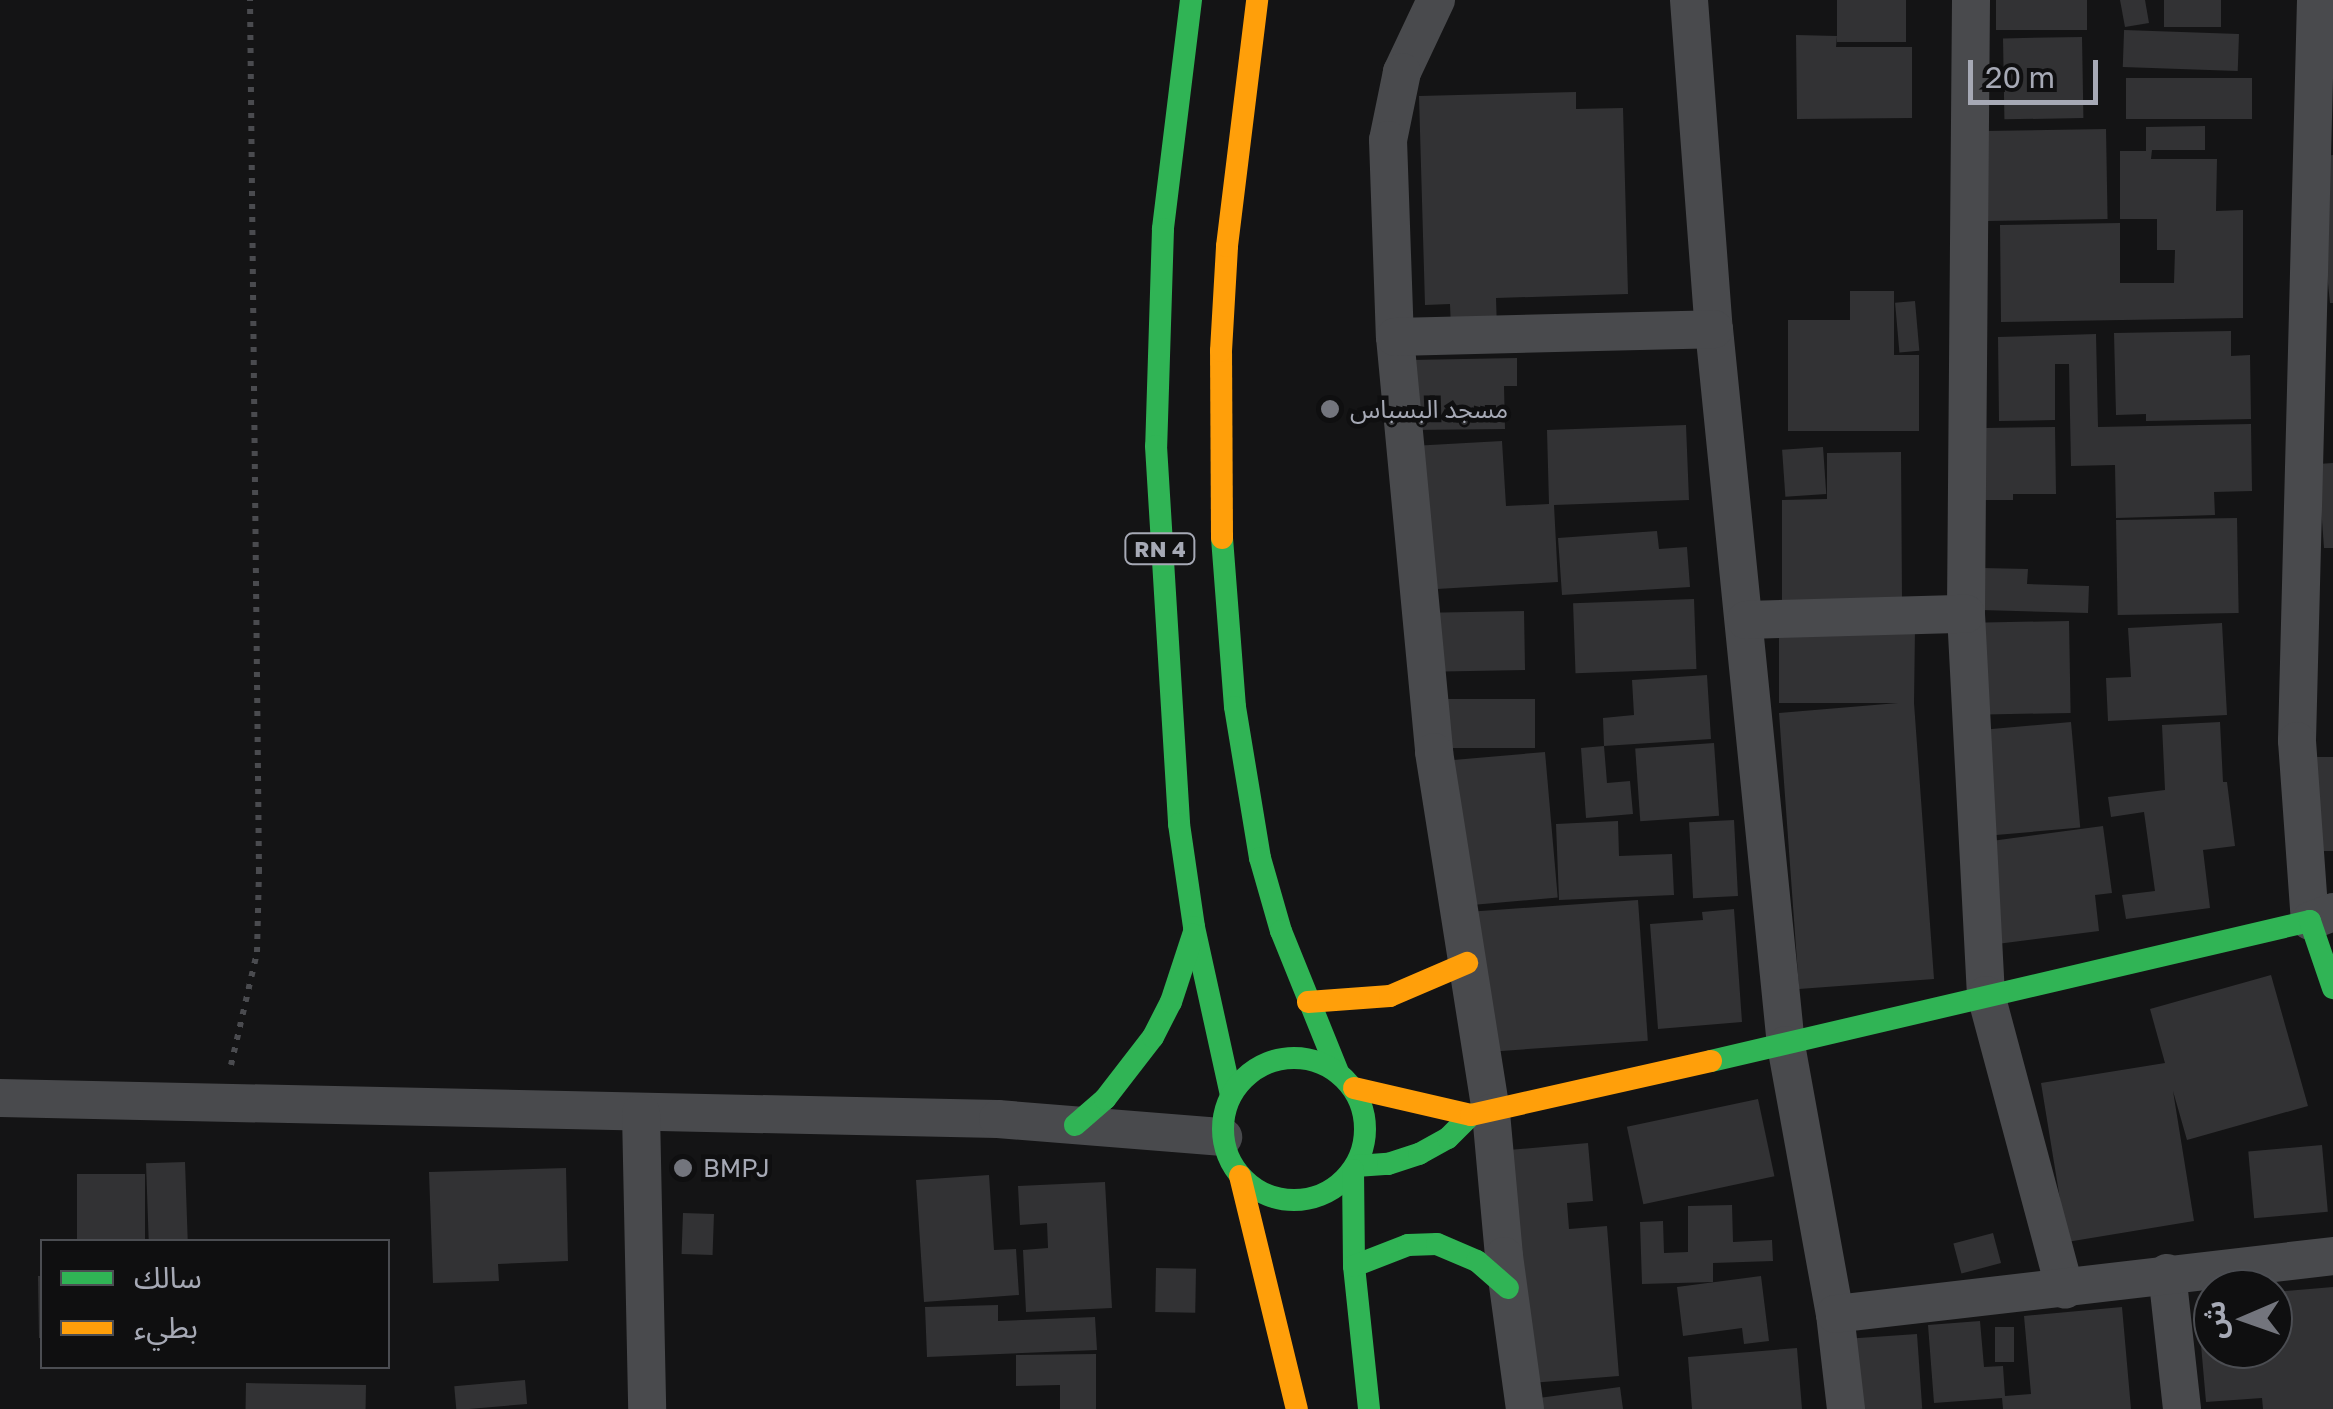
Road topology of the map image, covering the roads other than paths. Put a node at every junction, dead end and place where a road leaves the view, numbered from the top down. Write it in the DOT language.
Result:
graph roads {
  1 [pos="1191,0"];
  2 [pos="1257,0"];
  3 [pos="1436,0"];
  4 [pos="1689,0"];
  5 [pos="1971,0"];
  6 [pos="2316,0"];
  7 [pos="1714,329"];
  8 [pos="1395,337"];
  9 [pos="1966,614"];
  10 [pos="1746,620"];
  11 [pos="2322,916"];
  12 [pos="1194,927"];
  13 [pos="1467,964"];
  14 [pos="2333,988"];
  15 [pos="1986,995"];
  16 [pos="1308,1002"];
  17 [pos="1786,1044"];
  18 [pos="1346,1080"];
  19 [pos="1231,1095"];
  20 [pos="0,1098"];
  21 [pos="641,1112"];
  22 [pos="1481,1114"];
  23 [pos="1075,1125"];
  24 [pos="1223,1137"];
  25 [pos="1354,1168"];
  26 [pos="1240,1176"];
  27 [pos="2333,1256"];
  28 [pos="1354,1266"];
  29 [pos="2167,1274"];
  30 [pos="1508,1288"];
  31 [pos="2065,1290"];
  32 [pos="1835,1314"];
  33 [pos="646,1409"];
  34 [pos="1297,1409"];
  35 [pos="1369,1409"];
  36 [pos="1525,1409"];
  37 [pos="1846,1409"];
  38 [pos="2182,1409"];
  1 -- 12 [label="main road, RN 4"];
  2 -- 16 [label="main road, RN 4"];
  3 -- 8 [label="street"];
  4 -- 7 [label="street"];
  5 -- 9 [label="street"];
  6 -- 11 [label="street"];
  7 -- 8 [label="street"];
  7 -- 10 [label="street"];
  8 -- 13 [label="street"];
  9 -- 10 [label="street"];
  9 -- 15 [label="street"];
  10 -- 17 [label="street"];
  11 -- 14 [label="main road"];
  11 -- 15 [label="main road"];
  12 -- 19 [label="main road, RN 4"];
  12 -- 23 [label="main road"];
  13 -- 16 [label="main road"];
  13 -- 22 [label="street"];
  15 -- 17 [label="main road"];
  15 -- 31 [label="street"];
  16 -- 18 [label="main road, RN 4"];
  17 -- 22 [label="main road"];
  17 -- 32 [label="street"];
  18 -- 19 [label="main road"];
  18 -- 22 [label="main road"];
  18 -- 25 [label="main road"];
  19 -- 24 [label="main road"];
  20 -- 21 [label="street"];
  21 -- 23 [label="street"];
  21 -- 33 [label="street"];
  22 -- 25 [label="main road"];
  22 -- 30 [label="street"];
  23 -- 24 [label="street"];
  24 -- 26 [label="main road"];
  25 -- 26 [label="main road"];
  25 -- 28 [label="main road"];
  26 -- 34 [label="main road"];
  27 -- 29 [label="street"];
  28 -- 30 [label="main road"];
  28 -- 35 [label="main road"];
  29 -- 31 [label="street"];
  29 -- 38 [label="street"];
  30 -- 36 [label="street"];
  31 -- 32 [label="street"];
  32 -- 37 [label="street"];
}
